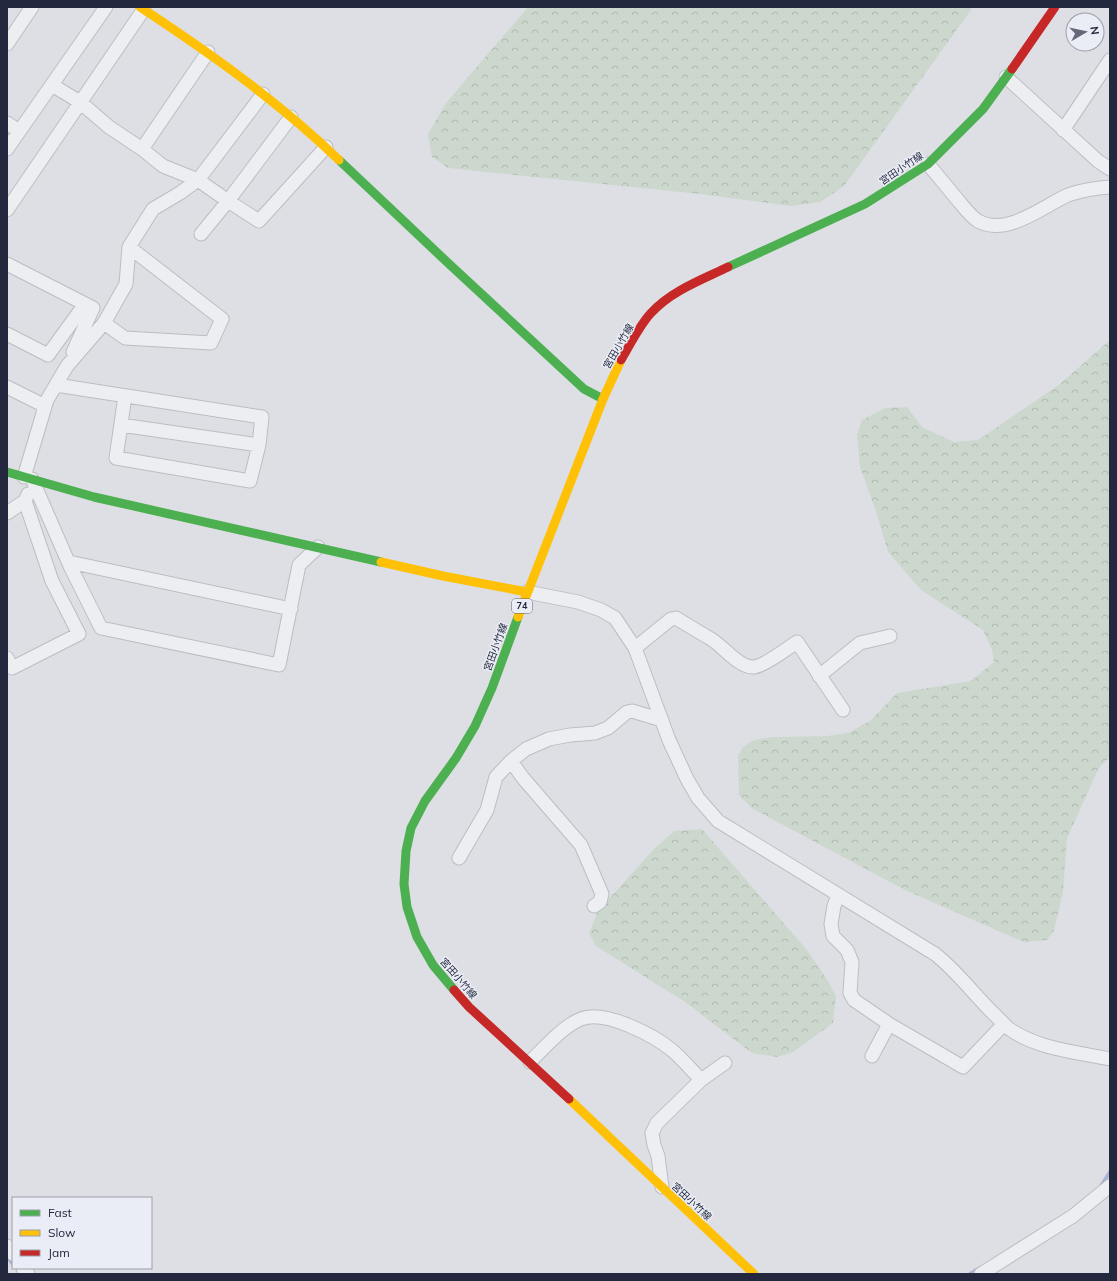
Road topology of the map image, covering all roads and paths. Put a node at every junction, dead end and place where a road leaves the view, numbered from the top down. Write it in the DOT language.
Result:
graph roads {
  1 [pos="32,7"];
  2 [pos="106,7"];
  3 [pos="1055,7"];
  4 [pos="142,8"];
  5 [pos="7,44"];
  6 [pos="208,52"];
  7 [pos="1110,60"];
  8 [pos="1006,77"];
  9 [pos="52,85"];
  10 [pos="262,94"];
  11 [pos="80,102"];
  12 [pos="291,117"];
  13 [pos="7,123"];
  14 [pos="1063,130"];
  15 [pos="19,131"];
  16 [pos="326,147"];
  17 [pos="7,149"];
  18 [pos="142,149"];
  19 [pos="928,164"];
  20 [pos="1110,169"];
  21 [pos="198,180"];
  22 [pos="1110,187"];
  23 [pos="228,201"];
  24 [pos="7,210"];
  25 [pos="201,234"];
  26 [pos="129,247"];
  27 [pos="7,264"];
  28 [pos="85,304"];
  29 [pos="104,323"];
  30 [pos="7,334"];
  31 [pos="67,366"];
  32 [pos="56,385"];
  33 [pos="7,387"];
  34 [pos="125,396"];
  35 [pos="603,399"];
  36 [pos="46,406"];
  37 [pos="121,425"];
  38 [pos="259,445"];
  39 [pos="7,472"];
  40 [pos="28,478"];
  41 [pos="25,501"];
  42 [pos="7,513"];
  43 [pos="318,547"];
  44 [pos="69,562"];
  45 [pos="527,592"];
  46 [pos="290,609"];
  47 [pos="890,636"];
  48 [pos="635,648"];
  49 [pos="7,658"];
  50 [pos="819,676"];
  51 [pos="843,710"];
  52 [pos="662,720"];
  53 [pos="511,761"];
  54 [pos="459,858"];
  55 [pos="838,895"];
  56 [pos="594,906"];
  57 [pos="889,1024"];
  58 [pos="1004,1024"];
  59 [pos="872,1056"];
  60 [pos="1110,1059"];
  61 [pos="530,1062"];
  62 [pos="725,1063"];
  63 [pos="701,1080"];
  64 [pos="662,1187"];
  65 [pos="1109,1189"];
  66 [pos="754,1274"];
  67 [pos="981,1274"];
  1 -- 5 [label="street"];
  2 -- 9 [label="street"];
  3 -- 8 [label="main road, 宮田小竹線 / 74"];
  4 -- 6 [label="main road"];
  4 -- 11 [label="street"];
  6 -- 10 [label="main road"];
  6 -- 18 [label="street"];
  7 -- 14 [label="street"];
  8 -- 14 [label="street"];
  8 -- 19 [label="main road, 宮田小竹線 / 74"];
  9 -- 11 [label="street"];
  9 -- 15 [label="street"];
  10 -- 12 [label="main road"];
  10 -- 21 [label="street"];
  11 -- 18 [label="street"];
  11 -- 24 [label="street"];
  12 -- 16 [label="main road"];
  12 -- 23 [label="street"];
  13 -- 15 [label="street"];
  14 -- 20 [label="street"];
  15 -- 17 [label="street"];
  16 -- 23 [label="street"];
  16 -- 35 [label="main road"];
  18 -- 21 [label="street"];
  19 -- 22 [label="street"];
  19 -- 35 [label="main road, 宮田小竹線 / 74"];
  21 -- 23 [label="street"];
  21 -- 26 [label="street"];
  23 -- 25 [label="street"];
  26 -- 29 [label="street"];
  26 -- 29 [label="street"];
  27 -- 28 [label="street"];
  28 -- 30 [label="street"];
  28 -- 31 [label="street"];
  29 -- 31 [label="street"];
  31 -- 32 [label="street"];
  32 -- 34 [label="street"];
  32 -- 36 [label="street"];
  33 -- 36 [label="street"];
  34 -- 37 [label="street"];
  34 -- 38 [label="street"];
  35 -- 45 [label="main road, 宮田小竹線 / 74"];
  36 -- 40 [label="street"];
  37 -- 38 [label="street"];
  37 -- 38 [label="street"];
  39 -- 40 [label="main road"];
  40 -- 41 [label="street"];
  40 -- 43 [label="main road"];
  40 -- 44 [label="street"];
  41 -- 42 [label="street"];
  41 -- 49 [label="street"];
  43 -- 45 [label="main road"];
  43 -- 46 [label="street"];
  44 -- 46 [label="street"];
  44 -- 46 [label="street"];
  45 -- 48 [label="street"];
  45 -- 61 [label="main road, 宮田小竹線 / 74"];
  47 -- 50 [label="street"];
  48 -- 50 [label="street"];
  48 -- 52 [label="street"];
  50 -- 51 [label="street"];
  52 -- 53 [label="street"];
  52 -- 55 [label="street"];
  53 -- 54 [label="street"];
  53 -- 56 [label="street"];
  55 -- 57 [label="street"];
  55 -- 58 [label="street"];
  57 -- 58 [label="street"];
  57 -- 59 [label="street"];
  58 -- 60 [label="street"];
  61 -- 63 [label="street"];
  61 -- 64 [label="main road, 宮田小竹線 / 74"];
  62 -- 63 [label="street"];
  63 -- 64 [label="street"];
  64 -- 66 [label="main road, 宮田小竹線 / 74"];
  65 -- 67 [label="street"];
}
